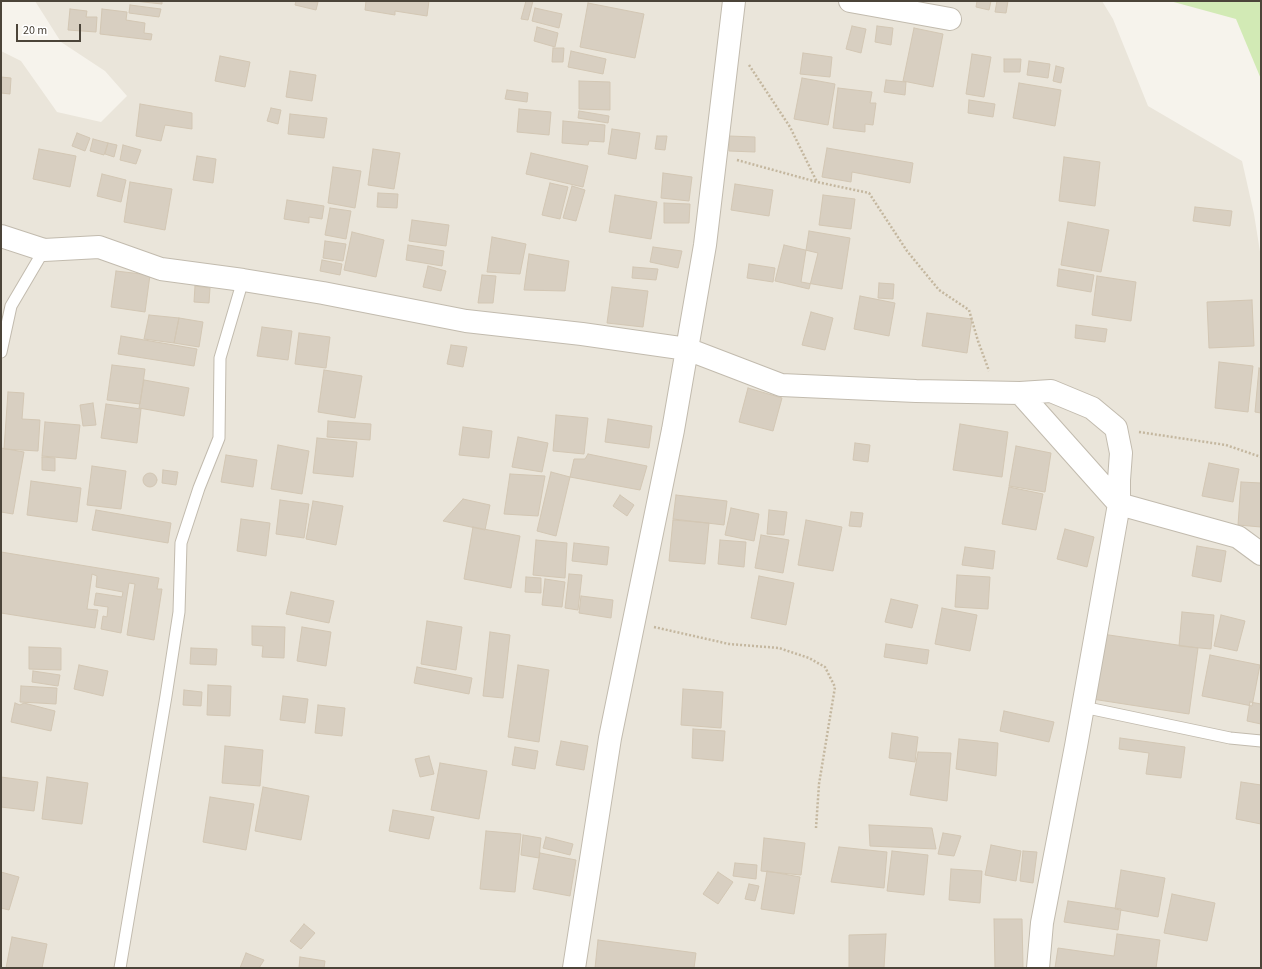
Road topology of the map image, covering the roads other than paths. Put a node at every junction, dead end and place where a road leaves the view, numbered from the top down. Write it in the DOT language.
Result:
graph roads {
  1 [pos="734,1"];
  2 [pos="850,1"];
  3 [pos="950,19"];
  4 [pos="1,236"];
  5 [pos="44,250"];
  6 [pos="243,280"];
  7 [pos="687,349"];
  8 [pos="1,352"];
  9 [pos="1020,393"];
  10 [pos="1119,504"];
  11 [pos="1261,554"];
  12 [pos="1083,707"];
  13 [pos="1261,741"];
  14 [pos="120,968"];
  15 [pos="574,968"];
  16 [pos="1038,968"];
  1 -- 7 [label="street"];
  2 -- 3 [label="street"];
  4 -- 5 [label="street"];
  5 -- 6 [label="street"];
  5 -- 8 [label="lane"];
  6 -- 7 [label="street"];
  6 -- 14 [label="lane"];
  7 -- 9 [label="street"];
  7 -- 15 [label="street"];
  9 -- 10 [label="street"];
  9 -- 10 [label="street"];
  10 -- 11 [label="street"];
  10 -- 12 [label="street"];
  12 -- 13 [label="lane"];
  12 -- 16 [label="street"];
}
